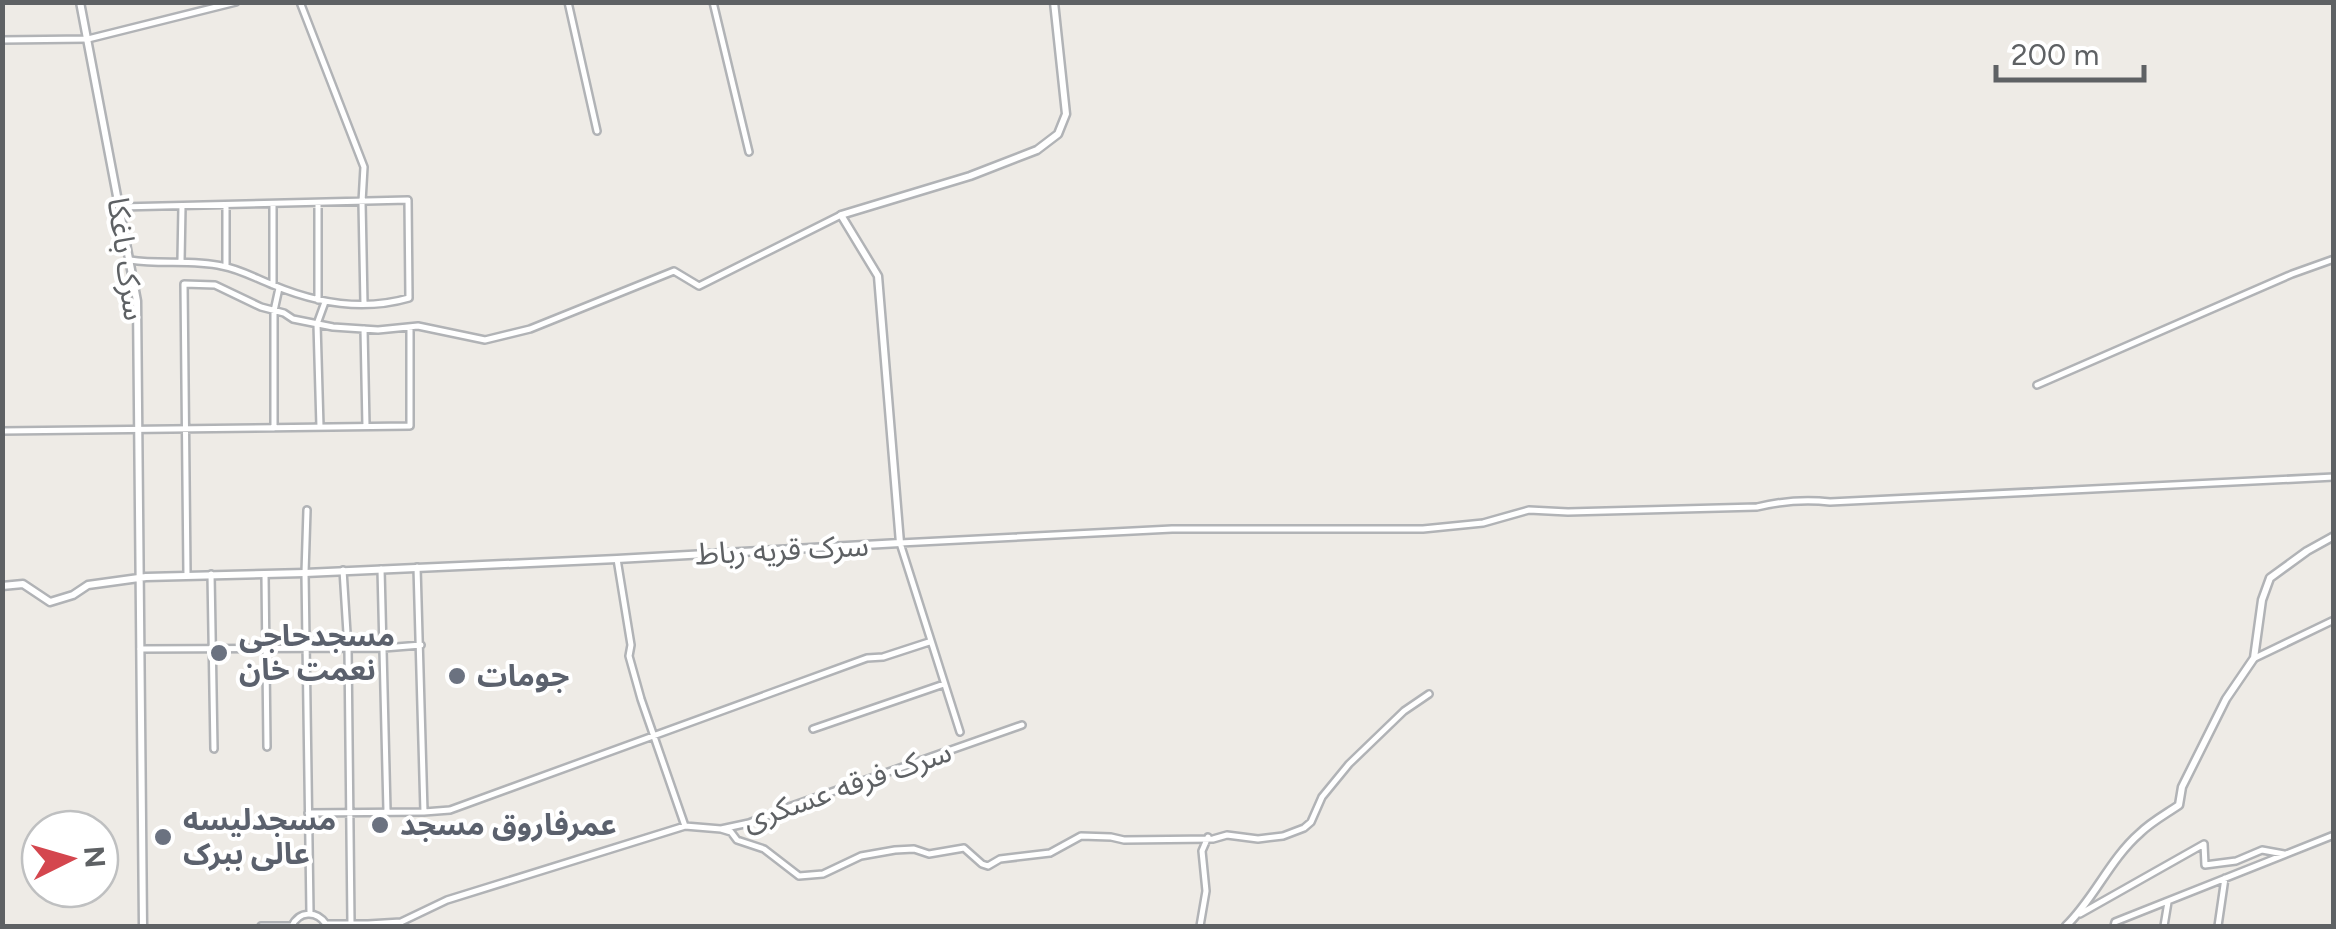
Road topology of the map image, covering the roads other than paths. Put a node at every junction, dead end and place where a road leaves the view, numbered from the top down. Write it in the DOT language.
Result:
graph roads {
  1 [pos="80,2"];
  2 [pos="198,2"];
  3 [pos="236,2"];
  4 [pos="300,2"];
  5 [pos="568,2"];
  6 [pos="713,2"];
  7 [pos="1054,2"];
  8 [pos="200,11"];
  9 [pos="88,39"];
  10 [pos="2,40"];
  11 [pos="597,131"];
  12 [pos="749,152"];
  13 [pos="362,202"];
  14 [pos="273,204"];
  15 [pos="318,204"];
  16 [pos="182,206"];
  17 [pos="226,206"];
  18 [pos="120,207"];
  19 [pos="841,215"];
  20 [pos="2334,259"];
  21 [pos="130,260"];
  22 [pos="181,261"];
  23 [pos="226,266"];
  24 [pos="276,286"];
  25 [pos="321,301"];
  26 [pos="364,304"];
  27 [pos="274,310"];
  28 [pos="316,324"];
  29 [pos="410,327"];
  30 [pos="364,329"];
  31 [pos="2037,385"];
  32 [pos="366,426"];
  33 [pos="320,427"];
  34 [pos="184,428"];
  35 [pos="274,428"];
  36 [pos="139,430"];
  37 [pos="2,431"];
  38 [pos="2334,477"];
  39 [pos="307,510"];
  40 [pos="2334,536"];
  41 [pos="900,543"];
  42 [pos="617,559"];
  43 [pos="417,568"];
  44 [pos="382,569"];
  45 [pos="344,570"];
  46 [pos="265,573"];
  47 [pos="306,573"];
  48 [pos="211,574"];
  49 [pos="186,575"];
  50 [pos="140,580"];
  51 [pos="2,586"];
  52 [pos="2334,620"];
  53 [pos="929,642"];
  54 [pos="421,645"];
  55 [pos="384,648"];
  56 [pos="140,649"];
  57 [pos="212,649"];
  58 [pos="307,649"];
  59 [pos="348,649"];
  60 [pos="268,650"];
  61 [pos="2254,658"];
  62 [pos="944,684"];
  63 [pos="1430,694"];
  64 [pos="1022,724"];
  65 [pos="813,729"];
  66 [pos="960,732"];
  67 [pos="655,734"];
  68 [pos="267,747"];
  69 [pos="214,749"];
  70 [pos="349,812"];
  71 [pos="387,812"];
  72 [pos="424,812"];
  73 [pos="308,813"];
  74 [pos="686,826"];
  75 [pos="721,829"];
  76 [pos="2334,835"];
  77 [pos="1208,837"];
  78 [pos="2284,854"];
  79 [pos="2225,878"];
  80 [pos="2168,902"];
  81 [pos="310,913"];
  82 [pos="2078,915"];
  83 [pos="351,924"];
  84 [pos="326,925"];
  85 [pos="143,926"];
  86 [pos="261,926"];
  87 [pos="292,926"];
  88 [pos="368,926"];
  89 [pos="1200,926"];
  90 [pos="2066,926"];
  91 [pos="2114,926"];
  92 [pos="2164,926"];
  93 [pos="2218,926"];
  1 -- 9 [label="street, سرک باغکا"];
  2 -- 8 [label="street"];
  3 -- 8 [label="street"];
  4 -- 13 [label="street"];
  5 -- 11 [label="street"];
  6 -- 12 [label="street"];
  7 -- 19 [label="street"];
  8 -- 9 [label="street"];
  9 -- 10 [label="street"];
  9 -- 18 [label="street, سرک باغکا"];
  13 -- 15 [label="street"];
  13 -- 26 [label="street"];
  13 -- 26 [label="street"];
  14 -- 15 [label="street"];
  14 -- 17 [label="street"];
  14 -- 24 [label="street"];
  15 -- 25 [label="street"];
  16 -- 17 [label="street"];
  16 -- 18 [label="street"];
  16 -- 22 [label="street"];
  17 -- 23 [label="street"];
  18 -- 21 [label="street, سرک باغکا"];
  19 -- 29 [label="street"];
  19 -- 41 [label="street, سرک قریه رباط"];
  20 -- 31 [label="street"];
  21 -- 22 [label="street"];
  21 -- 36 [label="street, سرک باغکا"];
  22 -- 23 [label="street"];
  23 -- 24 [label="street"];
  24 -- 25 [label="street"];
  24 -- 27 [label="street"];
  25 -- 26 [label="street"];
  25 -- 28 [label="street"];
  27 -- 28 [label="street"];
  27 -- 34 [label="street"];
  27 -- 35 [label="street"];
  28 -- 30 [label="street"];
  28 -- 33 [label="street"];
  29 -- 30 [label="street"];
  29 -- 32 [label="street"];
  30 -- 32 [label="street"];
  32 -- 33 [label="street"];
  33 -- 35 [label="street"];
  34 -- 35 [label="street"];
  34 -- 36 [label="street"];
  34 -- 49 [label="street"];
  36 -- 37 [label="street"];
  36 -- 50 [label="street, سرک باغکا"];
  38 -- 41 [label="street"];
  39 -- 47 [label="street"];
  40 -- 61 [label="street"];
  41 -- 42 [label="street, سرک قریه رباط"];
  41 -- 53 [label="street"];
  42 -- 43 [label="street, سرک قریه رباط"];
  42 -- 67 [label="street"];
  43 -- 44 [label="street, سرک قریه رباط"];
  43 -- 54 [label="street"];
  44 -- 45 [label="street, سرک قریه رباط"];
  44 -- 55 [label="street"];
  45 -- 47 [label="street, سرک قریه رباط"];
  45 -- 59 [label="street"];
  46 -- 47 [label="street, سرک قریه رباط"];
  46 -- 48 [label="street, سرک قریه رباط"];
  46 -- 60 [label="street"];
  47 -- 58 [label="street"];
  48 -- 49 [label="street, سرک قریه رباط"];
  48 -- 57 [label="street"];
  49 -- 50 [label="street, سرک قریه رباط"];
  50 -- 51 [label="street, سرک قریه رباط"];
  50 -- 56 [label="street, سرک باغکا"];
  52 -- 61 [label="street"];
  53 -- 62 [label="street"];
  53 -- 67 [label="street"];
  54 -- 55 [label="street"];
  54 -- 72 [label="street"];
  55 -- 59 [label="street"];
  55 -- 71 [label="street"];
  56 -- 57 [label="street"];
  56 -- 85 [label="street, سرک باغکا"];
  57 -- 60 [label="street"];
  57 -- 69 [label="street"];
  58 -- 59 [label="street"];
  58 -- 60 [label="street"];
  58 -- 73 [label="street"];
  59 -- 70 [label="street"];
  60 -- 68 [label="street"];
  61 -- 82 [label="street"];
  62 -- 65 [label="street"];
  62 -- 66 [label="street"];
  63 -- 77 [label="street"];
  64 -- 75 [label="street, سرک فرقه عسکری"];
  67 -- 72 [label="street"];
  67 -- 74 [label="street"];
  70 -- 71 [label="street"];
  70 -- 73 [label="street"];
  70 -- 83 [label="street"];
  71 -- 72 [label="street"];
  73 -- 81 [label="street"];
  74 -- 75 [label="street, سرک فرقه عسکری"];
  74 -- 88 [label="street, سرک فرقه عسکری"];
  75 -- 77 [label="street"];
  76 -- 78 [label="street"];
  77 -- 89 [label="street"];
  78 -- 79 [label="street"];
  78 -- 82 [label="street"];
  79 -- 80 [label="street"];
  79 -- 93 [label="street"];
  80 -- 91 [label="street"];
  80 -- 92 [label="street"];
  81 -- 84 [label="street"];
  81 -- 87 [label="street"];
  82 -- 90 [label="street"];
  83 -- 84 [label="street, سرک فرقه عسکری"];
  83 -- 88 [label="street, سرک فرقه عسکری"];
  86 -- 87 [label="street"];
}
